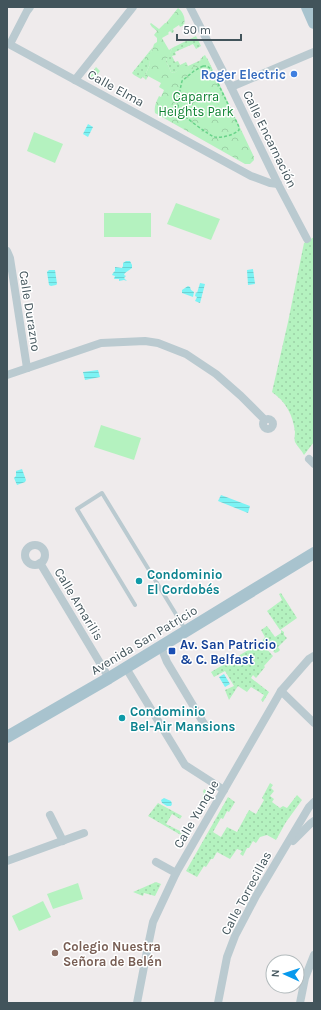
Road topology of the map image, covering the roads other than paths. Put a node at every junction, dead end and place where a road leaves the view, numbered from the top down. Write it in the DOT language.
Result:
graph roads {
  1 [pos="30,7"];
  2 [pos="133,7"];
  3 [pos="190,7"];
  4 [pos="307,7"];
  5 [pos="314,23"];
  6 [pos="8,44"];
  7 [pos="314,52"];
  8 [pos="75,80"];
  9 [pos="231,87"];
  10 [pos="278,184"];
  11 [pos="307,239"];
  12 [pos="8,254"];
  13 [pos="27,368"];
  14 [pos="7,375"];
  15 [pos="265,420"];
  16 [pos="314,553"];
  17 [pos="40,563"];
  18 [pos="135,605"];
  19 [pos="186,631"];
  20 [pos="161,647"];
  21 [pos="314,656"];
  22 [pos="126,668"];
  23 [pos="109,678"];
  24 [pos="281,691"];
  25 [pos="314,723"];
  26 [pos="206,727"];
  27 [pos="7,736"];
  28 [pos="224,790"];
  29 [pos="314,802"];
  30 [pos="50,815"];
  31 [pos="314,821"];
  32 [pos="84,833"];
  33 [pos="63,841"];
  34 [pos="280,854"];
  35 [pos="7,860"];
  36 [pos="156,862"];
  37 [pos="176,873"];
  38 [pos="314,955"];
  39 [pos="137,1003"];
  40 [pos="218,1003"];
  41 [pos="300,1003"];
  1 -- 6 [label="street"];
  2 -- 8 [label="street"];
  3 -- 9 [label="street, Calle Encarnación"];
  4 -- 5 [label="main road"];
  6 -- 8 [label="street, Calle Elma"];
  7 -- 9 [label="street"];
  8 -- 10 [label="street, Calle Elma"];
  9 -- 10 [label="street, Calle Encarnación"];
  10 -- 11 [label="street, Calle Encarnación"];
  12 -- 13 [label="street, Calle Durazno"];
  13 -- 14 [label="street"];
  13 -- 15 [label="street"];
  16 -- 19 [label="main road, Avenida San Patricio"];
  17 -- 23 [label="street, Calle Amarilis"];
  18 -- 19 [label="lane"];
  19 -- 20 [label="main road, Avenida San Patricio"];
  20 -- 22 [label="main road, Avenida San Patricio"];
  20 -- 26 [label="street"];
  21 -- 24 [label="street, Calle Yunque"];
  22 -- 23 [label="main road, Avenida San Patricio"];
  22 -- 28 [label="street"];
  23 -- 27 [label="main road, Avenida San Patricio"];
  24 -- 25 [label="street"];
  24 -- 28 [label="street, Calle Yunque"];
  28 -- 37 [label="street, Calle Yunque"];
  29 -- 34 [label="street, Calle Torrecillas"];
  30 -- 33 [label="street"];
  31 -- 34 [label="street"];
  32 -- 33 [label="street"];
  33 -- 35 [label="street"];
  34 -- 40 [label="street, Calle Torrecillas"];
  36 -- 37 [label="street"];
  37 -- 39 [label="street, Calle Yunque"];
  38 -- 41 [label="street"];
}
